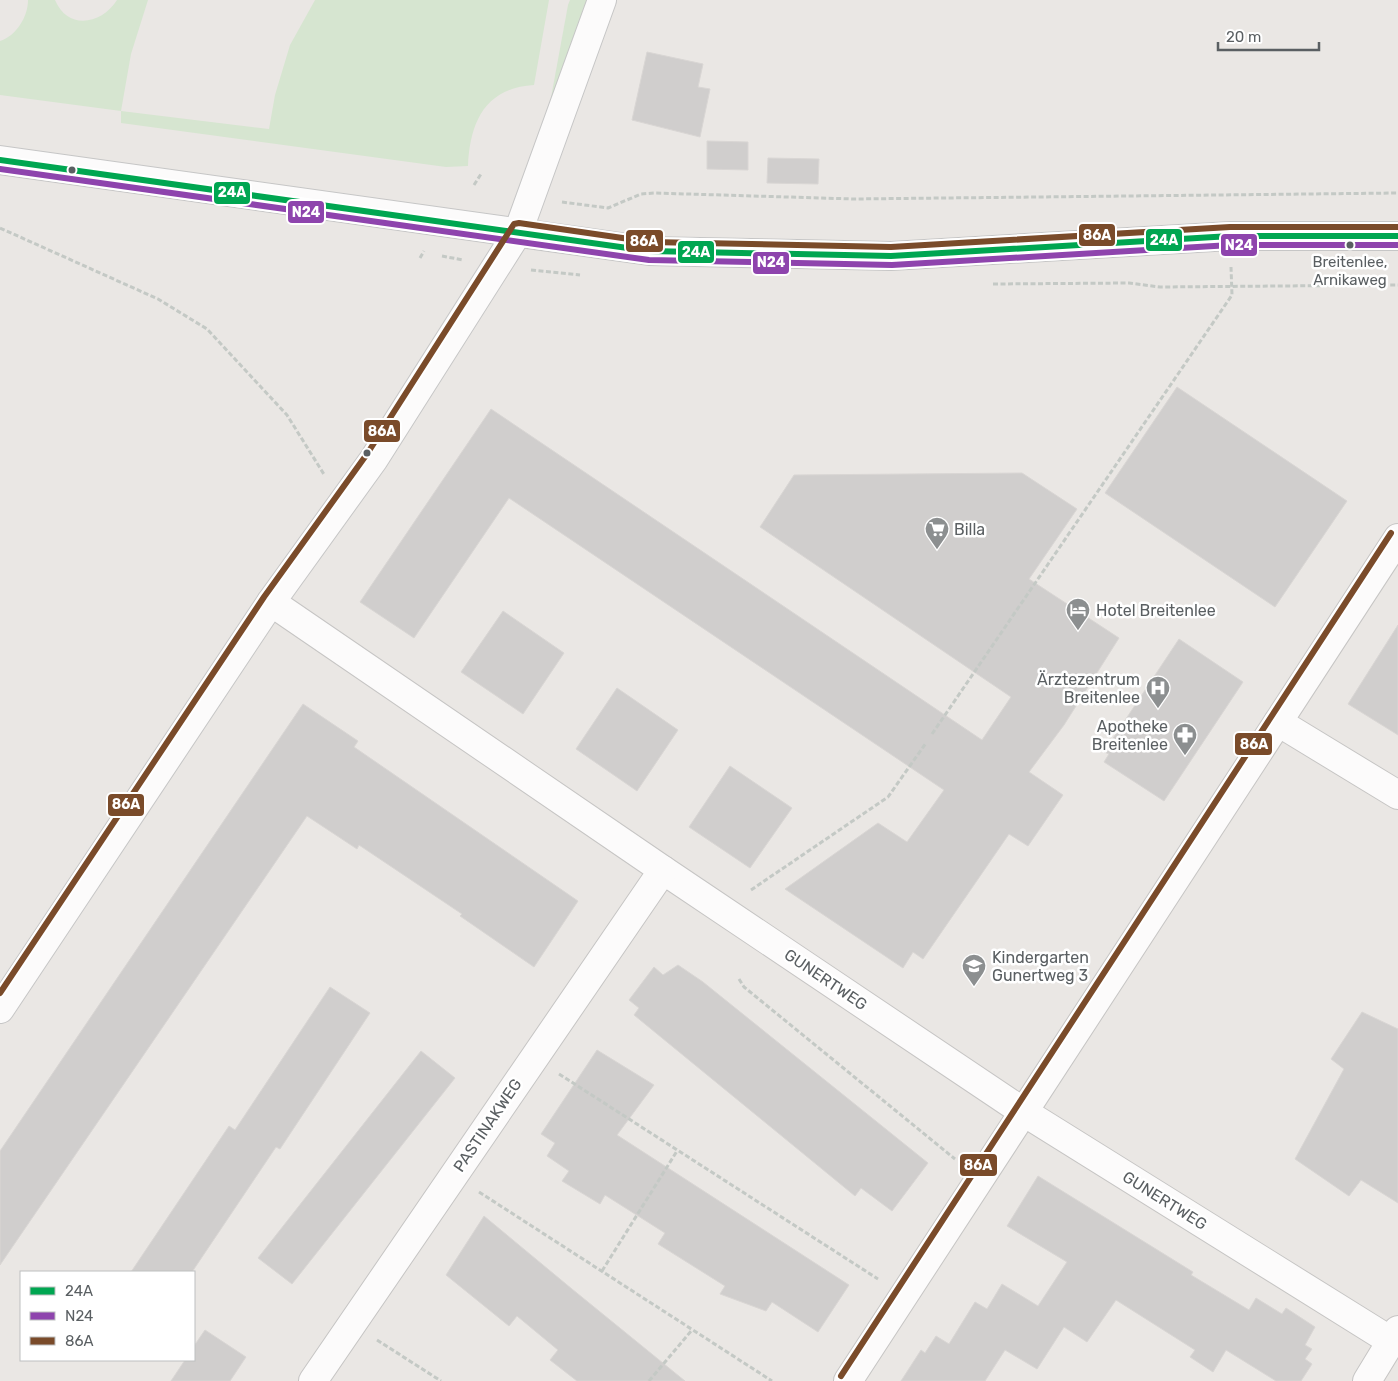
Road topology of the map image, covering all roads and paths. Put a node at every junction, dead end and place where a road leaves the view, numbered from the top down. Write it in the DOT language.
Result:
graph roads {
  1 [pos="602,0"];
  2 [pos="0,160"];
  3 [pos="481,174"];
  4 [pos="474,185"];
  5 [pos="534,188"];
  6 [pos="1398,193"];
  7 [pos="0,228"];
  8 [pos="518,232"];
  9 [pos="1231,236"];
  10 [pos="1398,236"];
  11 [pos="343,505"];
  12 [pos="1398,538"];
  13 [pos="271,602"];
  14 [pos="1278,722"];
  15 [pos="932,734"];
  16 [pos="926,743"];
  17 [pos="1398,795"];
  18 [pos="662,870"];
  19 [pos="748,892"];
  20 [pos="739,979"];
  21 [pos="0,1009"];
  22 [pos="533,1058"];
  23 [pos="1022,1111"];
  24 [pos="677,1150"];
  25 [pos="963,1166"];
  26 [pos="453,1175"];
  27 [pos="602,1271"];
  28 [pos="885,1284"];
  29 [pos="351,1324"];
  30 [pos="692,1329"];
  31 [pos="1395,1335"];
  32 [pos="313,1381"];
  33 [pos="441,1381"];
  34 [pos="649,1381"];
  35 [pos="772,1381"];
  36 [pos="848,1381"];
  37 [pos="1367,1381"];
  1 -- 5 [label="street"];
  2 -- 8 [label="street"];
  3 -- 4 [label="path"];
  5 -- 6 [label="path"];
  5 -- 8 [label="street"];
  7 -- 11 [label="path"];
  8 -- 9 [label="street"];
  8 -- 11 [label="street"];
  9 -- 10 [label="street"];
  9 -- 15 [label="path"];
  11 -- 13 [label="street"];
  12 -- 14 [label="street"];
  13 -- 18 [label="street, GUNERTWEG"];
  13 -- 21 [label="street"];
  14 -- 17 [label="street"];
  14 -- 23 [label="street"];
  16 -- 19 [label="path"];
  18 -- 22 [label="street, PASTINAKWEG"];
  18 -- 23 [label="street, GUNERTWEG"];
  20 -- 25 [label="path"];
  22 -- 24 [label="path"];
  22 -- 26 [label="street, PASTINAKWEG"];
  23 -- 31 [label="street, GUNERTWEG"];
  23 -- 36 [label="street"];
  24 -- 27 [label="path"];
  24 -- 28 [label="path"];
  26 -- 27 [label="path"];
  26 -- 29 [label="street, PASTINAKWEG"];
  27 -- 30 [label="path"];
  29 -- 32 [label="street, PASTINAKWEG"];
  29 -- 33 [label="path"];
  30 -- 34 [label="path"];
  30 -- 35 [label="path"];
  31 -- 37 [label="street"];
}
